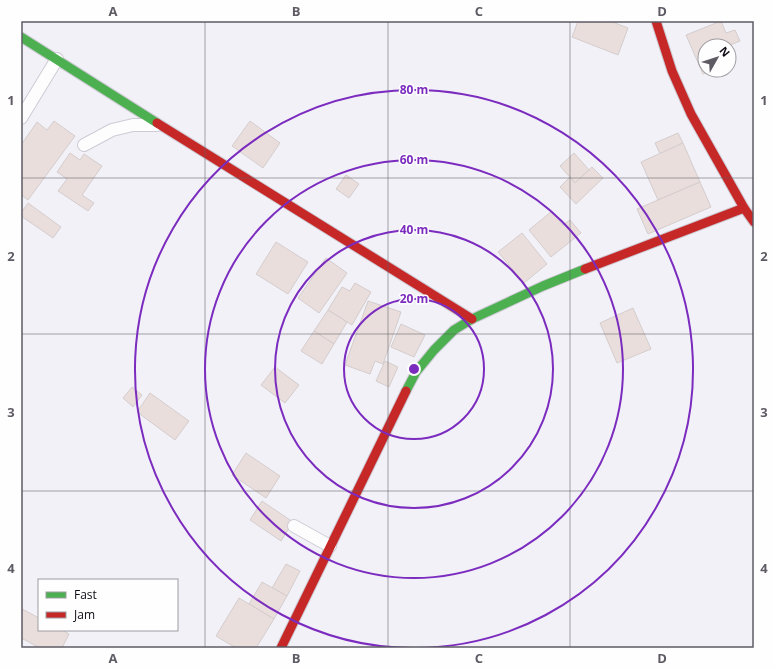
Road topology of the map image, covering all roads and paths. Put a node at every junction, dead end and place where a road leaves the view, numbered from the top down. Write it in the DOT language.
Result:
graph roads {
  1 [pos="656,21"];
  2 [pos="21,37"];
  3 [pos="57,59"];
  4 [pos="21,118"];
  5 [pos="161,125"];
  6 [pos="84,145"];
  7 [pos="744,208"];
  8 [pos="754,222"];
  9 [pos="472,318"];
  10 [pos="294,526"];
  11 [pos="330,546"];
  12 [pos="281,648"];
  1 -- 7 [label="street"];
  2 -- 3 [label="street"];
  3 -- 4 [label="lane"];
  3 -- 5 [label="street"];
  5 -- 6 [label="lane"];
  5 -- 9 [label="street"];
  7 -- 8 [label="street"];
  7 -- 9 [label="street"];
  9 -- 11 [label="street"];
  10 -- 11 [label="lane"];
  11 -- 12 [label="street"];
}
